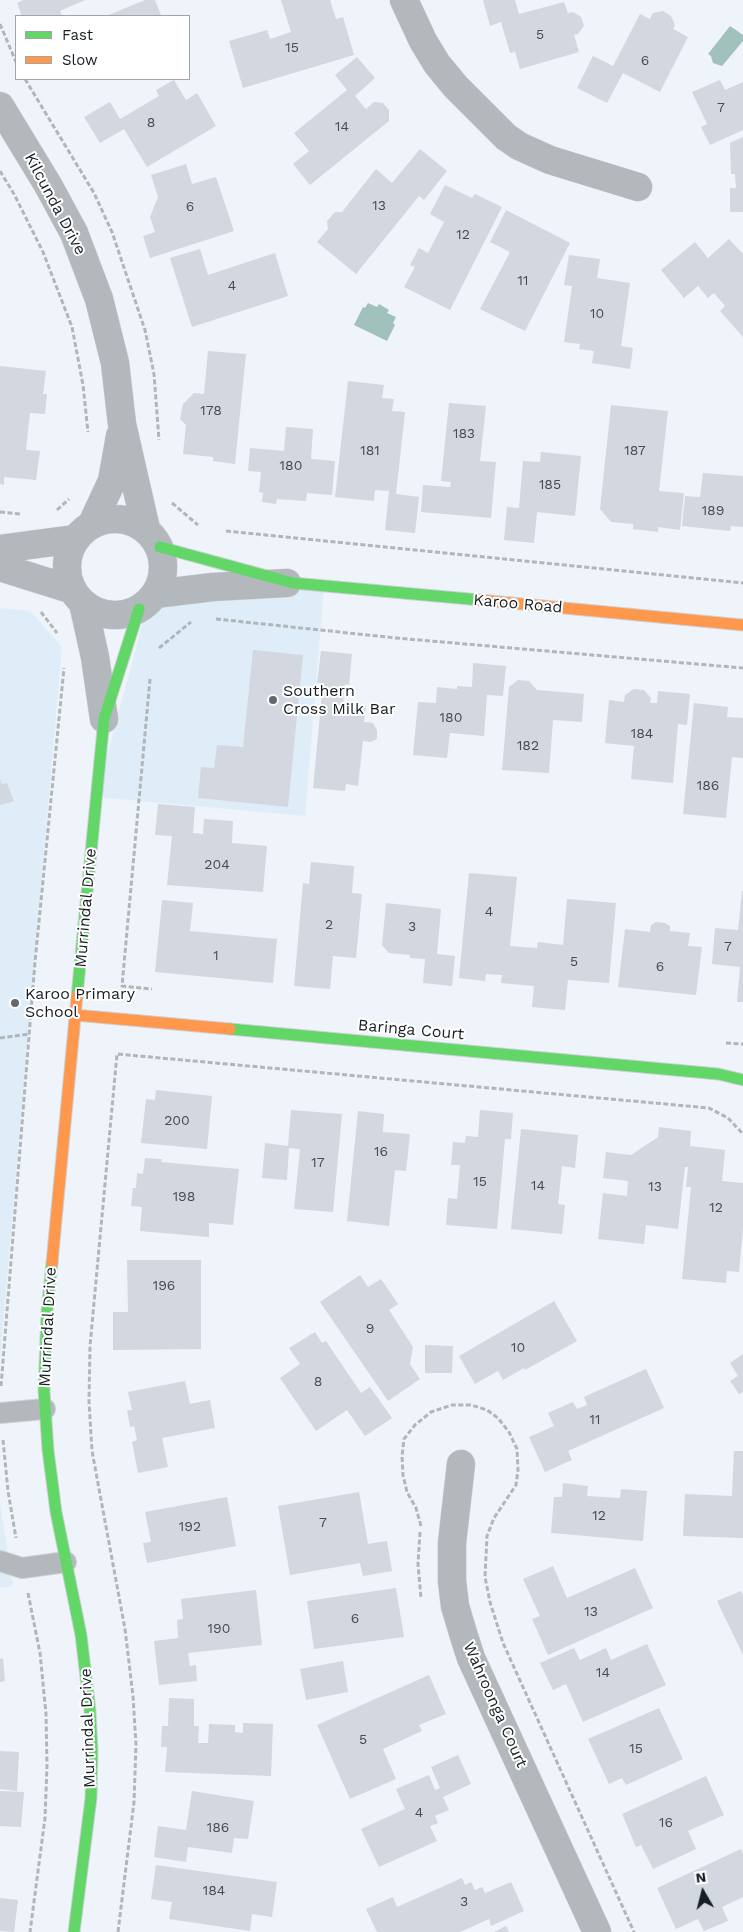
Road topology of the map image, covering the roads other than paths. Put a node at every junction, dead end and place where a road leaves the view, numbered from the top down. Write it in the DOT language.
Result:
graph roads {
  1 [pos="404,0"];
  2 [pos="0,106"];
  3 [pos="638,187"];
  4 [pos="122,424"];
  5 [pos="84,532"];
  6 [pos="153,538"];
  7 [pos="0,549"];
  8 [pos="0,567"];
  9 [pos="293,582"];
  10 [pos="78,597"];
  11 [pos="147,602"];
  12 [pos="743,625"];
  13 [pos="104,719"];
  14 [pos="75,1016"];
  15 [pos="743,1080"];
  16 [pos="45,1409"];
  17 [pos="0,1413"];
  18 [pos="461,1464"];
  19 [pos="0,1561"];
  20 [pos="66,1562"];
  21 [pos="74,1932"];
  22 [pos="597,1932"];
  1 -- 3 [label="street"];
  2 -- 4 [label="street, Kilcunda Drive"];
  4 -- 5 [label="street, Kilcunda Drive"];
  4 -- 6 [label="street, Kilcunda Drive"];
  5 -- 6 [label="street"];
  5 -- 7 [label="street"];
  5 -- 10 [label="street"];
  6 -- 9 [label="street, Karoo Road"];
  6 -- 11 [label="street"];
  8 -- 10 [label="street"];
  9 -- 11 [label="street, Karoo Road"];
  9 -- 12 [label="street, Karoo Road"];
  10 -- 11 [label="street"];
  10 -- 13 [label="street, Murrindal Drive"];
  11 -- 13 [label="street, Murrindal Drive"];
  13 -- 14 [label="street, Murrindal Drive"];
  14 -- 15 [label="street, Baringa Court"];
  14 -- 16 [label="street, Murrindal Drive"];
  16 -- 17 [label="lane"];
  16 -- 20 [label="street, Murrindal Drive"];
  18 -- 22 [label="street, Wahroonga Court"];
  19 -- 20 [label="lane"];
  20 -- 21 [label="street, Murrindal Drive"];
}
